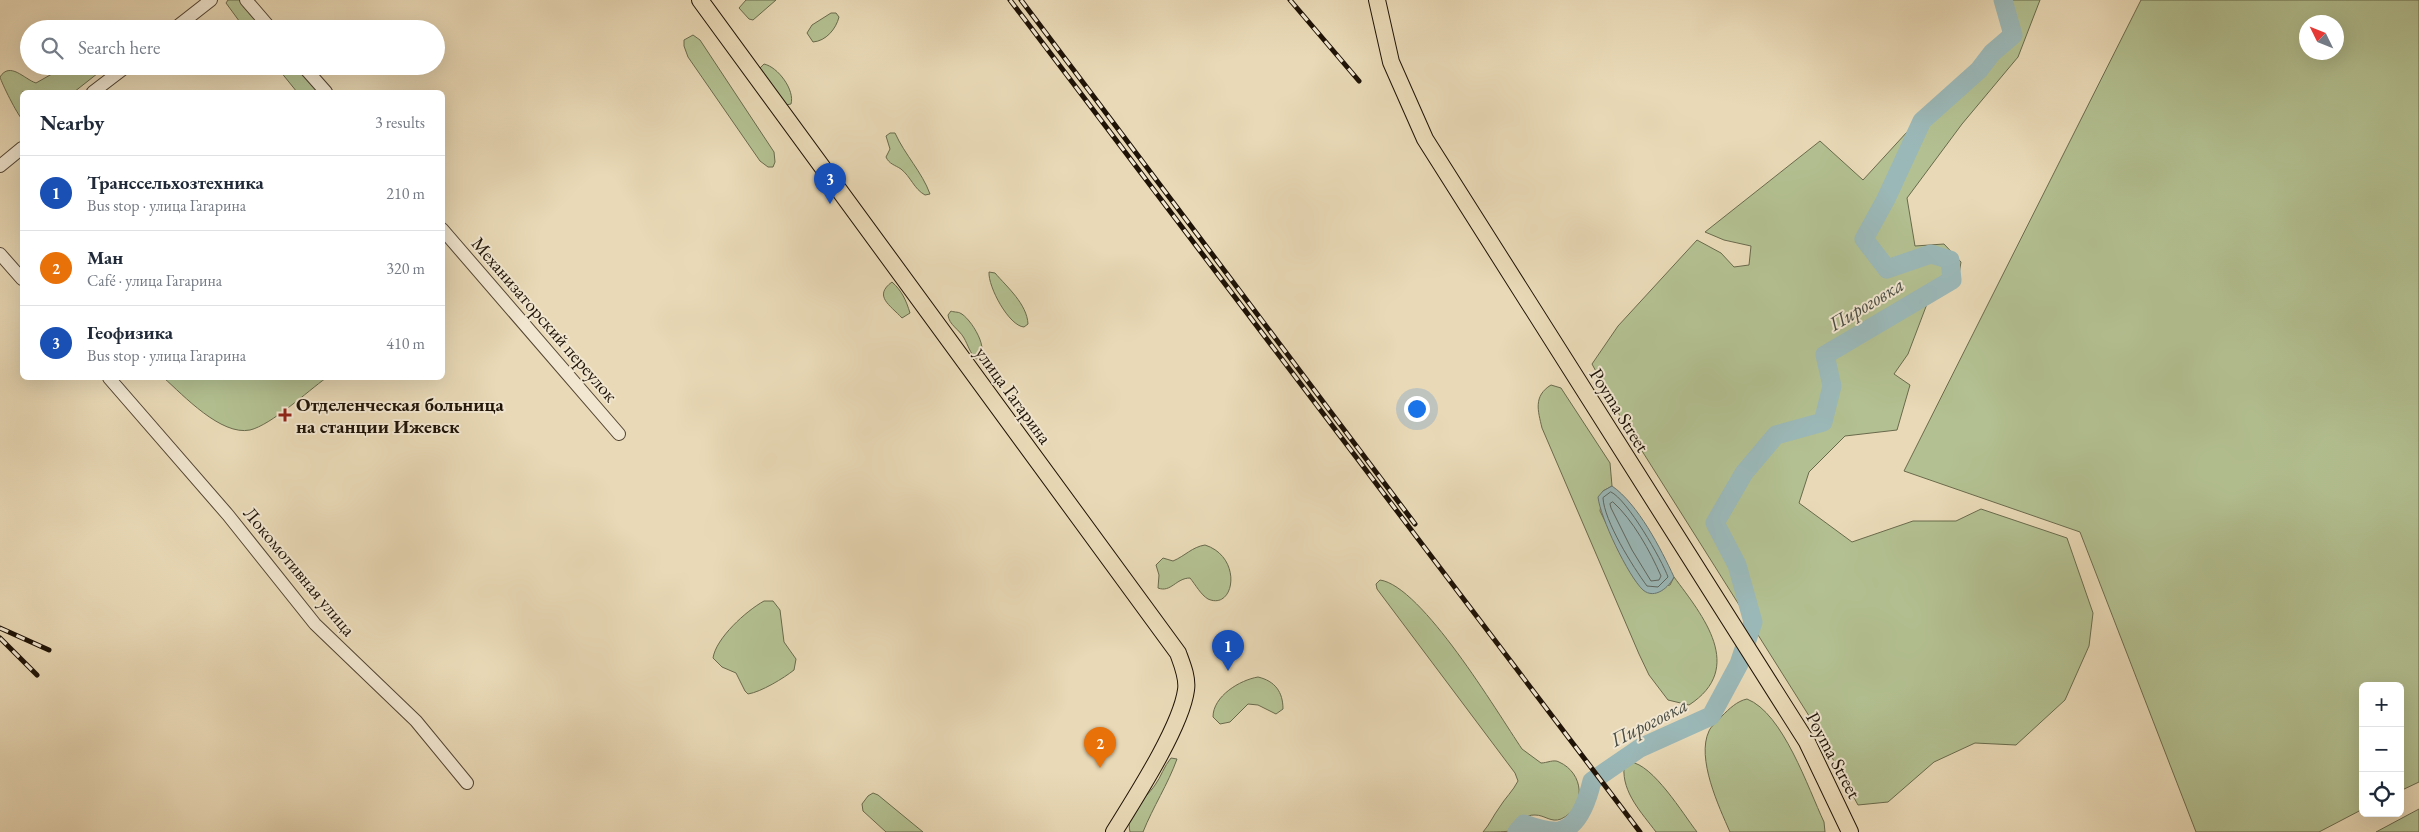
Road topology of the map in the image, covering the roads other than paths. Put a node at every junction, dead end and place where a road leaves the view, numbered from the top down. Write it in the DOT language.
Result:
graph roads {
  1 [pos="211,0"];
  2 [pos="246,0"];
  3 [pos="700,0"];
  4 [pos="1377,0"];
  5 [pos="185,20"];
  6 [pos="263,20"];
  7 [pos="115,75"];
  8 [pos="311,75"];
  9 [pos="96,90"];
  10 [pos="324,90"];
  11 [pos="20,150"];
  12 [pos="0,166"];
  13 [pos="445,232"];
  14 [pos="0,254"];
  15 [pos="20,277"];
  16 [pos="111,380"];
  17 [pos="619,434"];
  18 [pos="468,783"];
  19 [pos="1114,832"];
  20 [pos="1850,832"];
  1 -- 5 [label="street"];
  2 -- 6 [label="street"];
  3 -- 19 [label="main road, улица Гагарина"];
  4 -- 20 [label="main road, Poyma Street"];
  7 -- 9 [label="street"];
  8 -- 10 [label="street"];
  11 -- 12 [label="street"];
  13 -- 17 [label="street, Механизаторский переулок"];
  14 -- 15 [label="street"];
  16 -- 18 [label="street, Локомотивная улица"];
}
